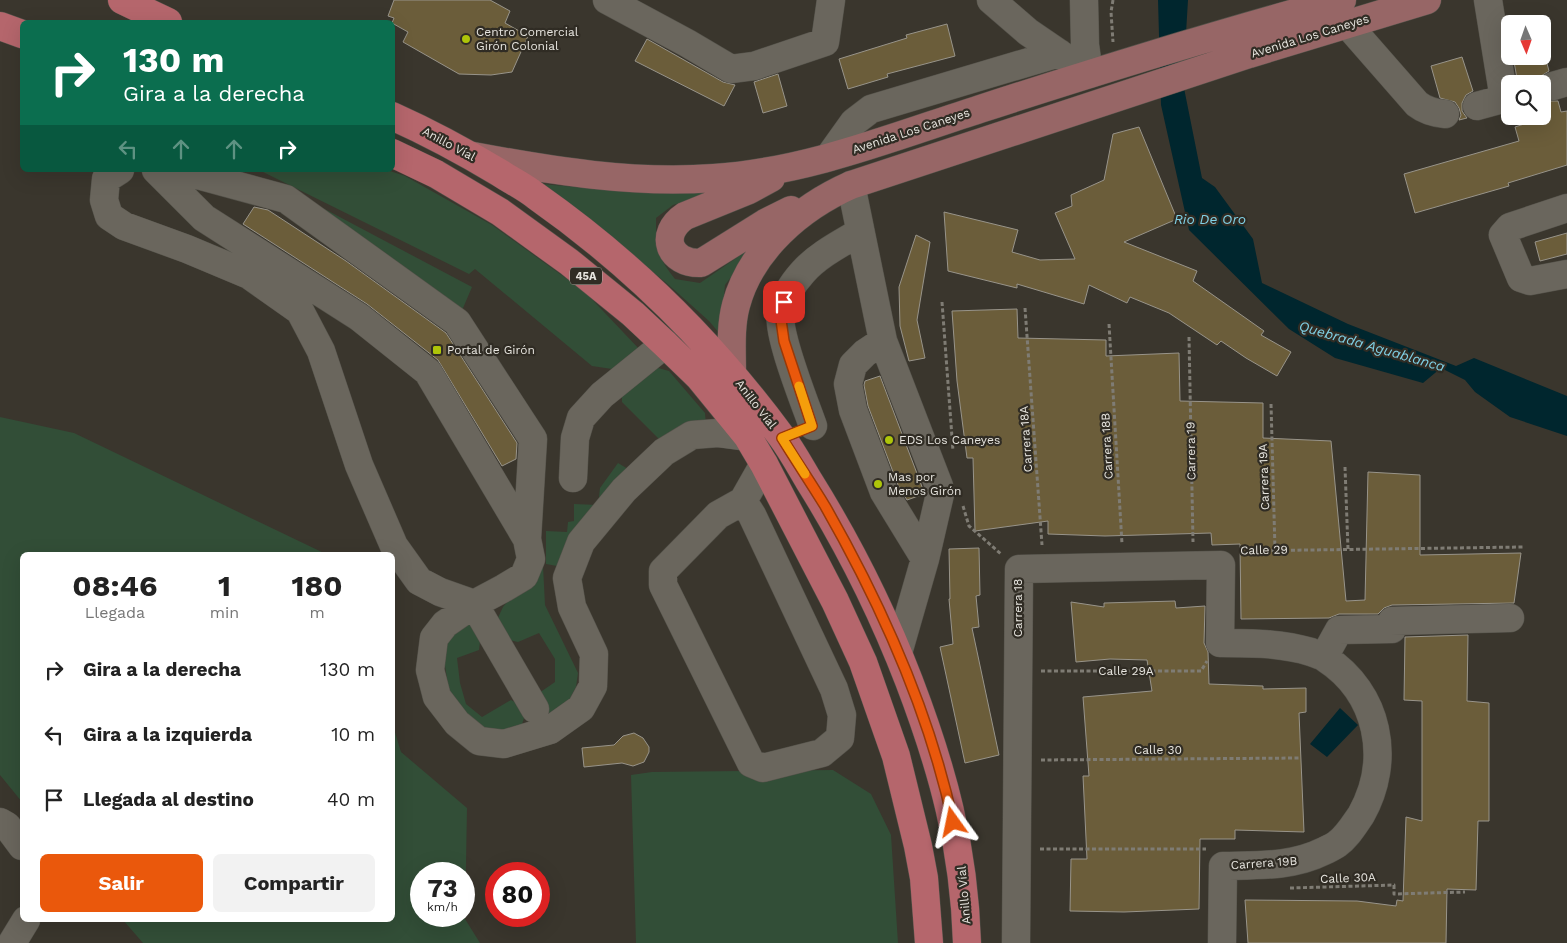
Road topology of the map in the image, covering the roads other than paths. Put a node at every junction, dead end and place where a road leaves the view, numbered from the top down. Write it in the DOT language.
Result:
graph roads {
  1 [pos="607,0"];
  2 [pos="831,0"];
  3 [pos="991,0"];
  4 [pos="1084,0"];
  5 [pos="1427,0"];
  6 [pos="1488,0"];
  7 [pos="1278,9"];
  8 [pos="1345,12"];
  9 [pos="0,26"];
  10 [pos="1028,32"];
  11 [pos="20,33"];
  12 [pos="0,44"];
  13 [pos="20,48"];
  14 [pos="1059,53"];
  15 [pos="1027,62"];
  16 [pos="1089,74"];
  17 [pos="1503,75"];
  18 [pos="1025,94"];
  19 [pos="1501,100"];
  20 [pos="1477,106"];
  21 [pos="1445,114"];
  22 [pos="395,118"];
  23 [pos="395,154"];
  24 [pos="469,155"];
  25 [pos="829,157"];
  26 [pos="787,169"];
  27 [pos="117,172"];
  28 [pos="158,172"];
  29 [pos="186,172"];
  30 [pos="840,190"];
  31 [pos="1567,208"];
  32 [pos="860,232"];
  33 [pos="1567,274"];
  34 [pos="883,341"];
  35 [pos="665,344"];
  36 [pos="732,374"];
  37 [pos="853,410"];
  38 [pos="812,426"];
  39 [pos="748,437"];
  40 [pos="782,438"];
  41 [pos="764,464"];
  42 [pos="573,478"];
  43 [pos="742,501"];
  44 [pos="527,539"];
  45 [pos="925,559"];
  46 [pos="1032,569"];
  47 [pos="474,604"];
  48 [pos="1510,618"];
  49 [pos="898,653"];
  50 [pos="1324,657"];
  51 [pos="535,709"];
  52 [pos="0,822"];
  53 [pos="20,843"];
  54 [pos="25,922"];
  55 [pos="12,943"];
  56 [pos="929,943"];
  57 [pos="967,943"];
  58 [pos="1016,943"];
  59 [pos="1222,943"];
  1 -- 2 [label="street"];
  3 -- 10 [label="street"];
  4 -- 16 [label="street"];
  5 -- 8 [label="main road, Avenida Los Caneyes"];
  6 -- 17 [label="street"];
  7 -- 8 [label="main road, Avenida Los Caneyes"];
  7 -- 16 [label="main road, Avenida Los Caneyes"];
  8 -- 21 [label="street"];
  8 -- 30 [label="main road, Avenida Los Caneyes"];
  9 -- 11 [label="highway"];
  10 -- 14 [label="street"];
  10 -- 15 [label="street"];
  12 -- 13 [label="highway"];
  14 -- 15 [label="street"];
  14 -- 16 [label="street"];
  15 -- 18 [label="street"];
  15 -- 25 [label="street"];
  16 -- 18 [label="main road, Avenida Los Caneyes"];
  18 -- 25 [label="main road, Avenida Los Caneyes"];
  19 -- 20 [label="street"];
  22 -- 24 [label="highway, Anillo Víal / 45A"];
  23 -- 35 [label="highway, 45A"];
  24 -- 26 [label="main road, Avenida Los Caneyes"];
  24 -- 36 [label="highway, Anillo Víal / 45A"];
  25 -- 26 [label="main road, Avenida Los Caneyes"];
  26 -- 30 [label="main road"];
  27 -- 47 [label="street"];
  28 -- 44 [label="street"];
  29 -- 44 [label="street"];
  30 -- 32 [label="street"];
  30 -- 36 [label="main road, Avenida Los Caneyes"];
  31 -- 33 [label="street"];
  32 -- 34 [label="street"];
  32 -- 38 [label="street"];
  34 -- 37 [label="street"];
  34 -- 45 [label="street"];
  35 -- 39 [label="highway, 45A"];
  35 -- 42 [label="street"];
  36 -- 40 [label="highway, Anillo Víal / 45A"];
  37 -- 38 [label="street"];
  37 -- 45 [label="street"];
  38 -- 40 [label="street"];
  39 -- 41 [label="highway, 45A"];
  39 -- 47 [label="street"];
  40 -- 49 [label="highway, Anillo Víal / 45A"];
  41 -- 43 [label="street"];
  41 -- 56 [label="highway, 45A"];
  43 -- 43 [label="street"];
  44 -- 47 [label="street"];
  45 -- 49 [label="street"];
  46 -- 50 [label="street, Carrera 19B"];
  46 -- 58 [label="street, Carrera 18"];
  47 -- 51 [label="street"];
  48 -- 50 [label="street"];
  49 -- 57 [label="highway, Anillo Víal / 45A"];
  50 -- 59 [label="street, Carrera 19B"];
  52 -- 53 [label="street"];
  54 -- 55 [label="street"];
}
